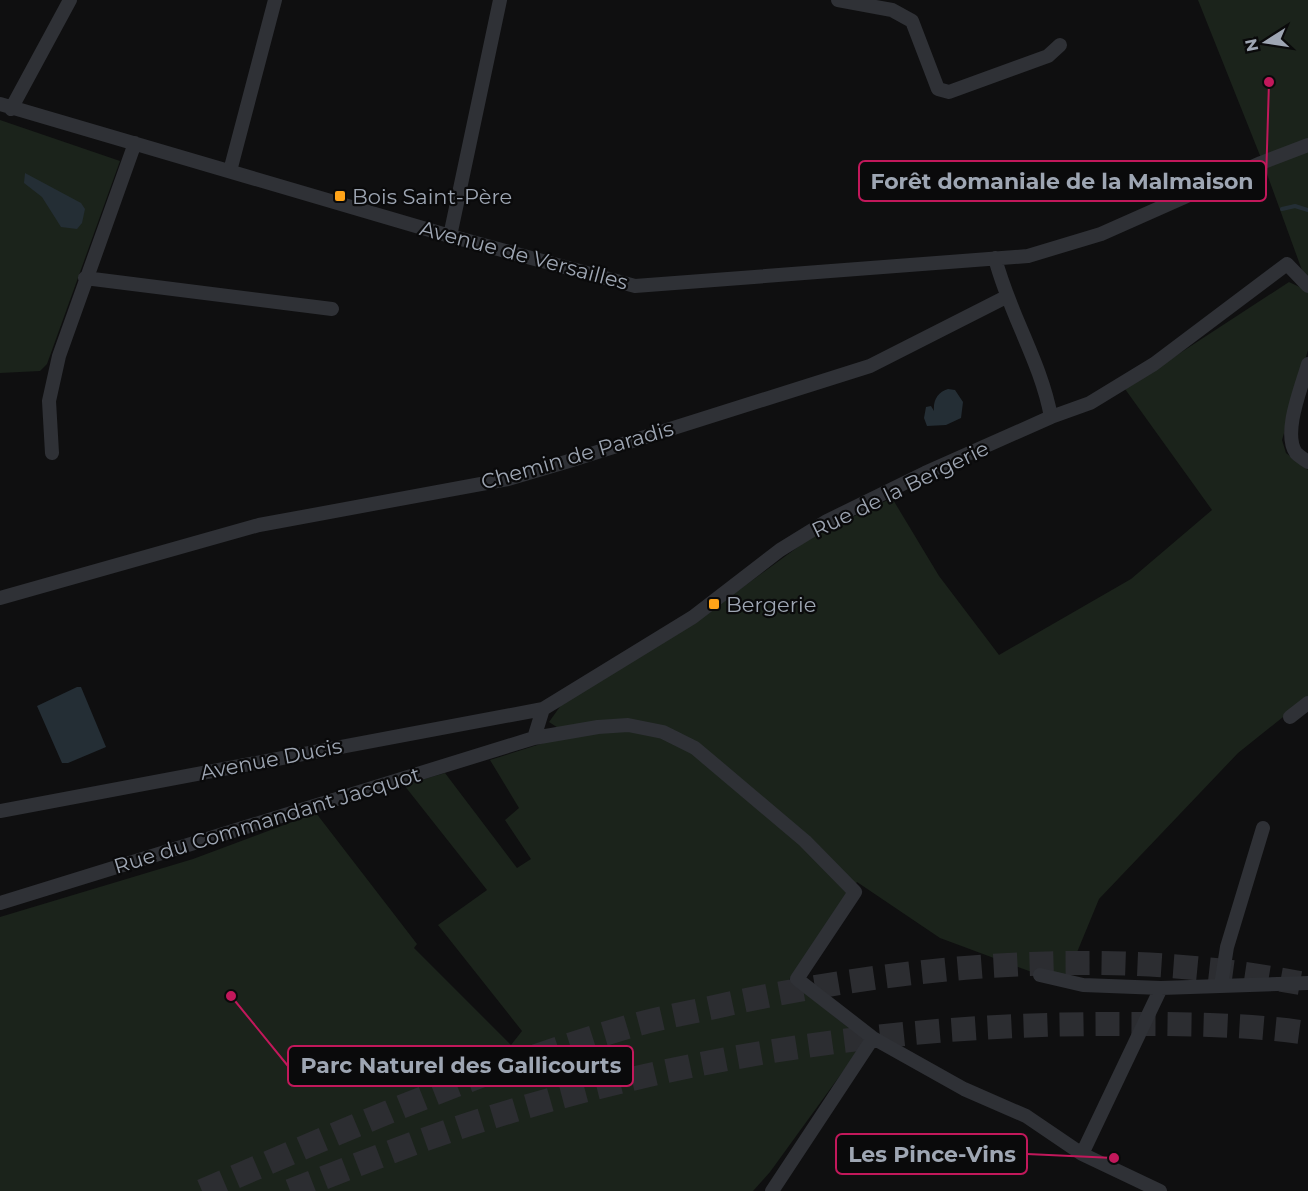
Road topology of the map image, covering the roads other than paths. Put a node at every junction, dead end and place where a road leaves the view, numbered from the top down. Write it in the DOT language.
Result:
graph roads {
  1 [pos="70,0"];
  2 [pos="275,0"];
  3 [pos="500,0"];
  4 [pos="838,0"];
  5 [pos="1060,45"];
  6 [pos="5,106"];
  7 [pos="135,143"];
  8 [pos="1308,145"];
  9 [pos="230,171"];
  10 [pos="450,236"];
  11 [pos="995,258"];
  12 [pos="85,278"];
  13 [pos="1308,286"];
  14 [pos="1006,297"];
  15 [pos="332,309"];
  16 [pos="1308,364"];
  17 [pos="1051,417"];
  18 [pos="52,453"];
  19 [pos="1308,462"];
  20 [pos="0,598"];
  21 [pos="1308,703"];
  22 [pos="543,710"];
  23 [pos="1290,717"];
  24 [pos="534,738"];
  25 [pos="0,812"];
  26 [pos="1263,828"];
  27 [pos="0,903"];
  28 [pos="1040,975"];
  29 [pos="1308,983"];
  30 [pos="1221,985"];
  31 [pos="1161,988"];
  32 [pos="873,1038"];
  33 [pos="1082,1154"];
  34 [pos="778,1189"];
  35 [pos="1160,1191"];
  1 -- 6 [label="street"];
  2 -- 9 [label="street"];
  3 -- 10 [label="street"];
  4 -- 5 [label="street"];
  6 -- 7 [label="street, Avenue de Versailles"];
  7 -- 9 [label="street, Avenue de Versailles"];
  7 -- 12 [label="street"];
  8 -- 11 [label="street, Avenue de Versailles"];
  9 -- 10 [label="street, Avenue de Versailles"];
  10 -- 11 [label="street, Avenue de Versailles"];
  11 -- 14 [label="street"];
  12 -- 15 [label="street"];
  12 -- 18 [label="street"];
  13 -- 17 [label="street, Rue de la Bergerie"];
  14 -- 17 [label="street"];
  14 -- 20 [label="street, Chemin de Paradis"];
  16 -- 19 [label="street"];
  17 -- 22 [label="street, Rue de la Bergerie"];
  21 -- 23 [label="street"];
  22 -- 24 [label="street"];
  22 -- 25 [label="street, Avenue Ducis"];
  24 -- 27 [label="street, Rue du Commandant Jacquot"];
  24 -- 32 [label="street, Rue du Commandant Jacquot"];
  26 -- 30 [label="street"];
  28 -- 31 [label="street"];
  29 -- 30 [label="street"];
  30 -- 31 [label="street"];
  31 -- 33 [label="street"];
  32 -- 33 [label="street"];
  32 -- 34 [label="street"];
  33 -- 35 [label="street"];
}
